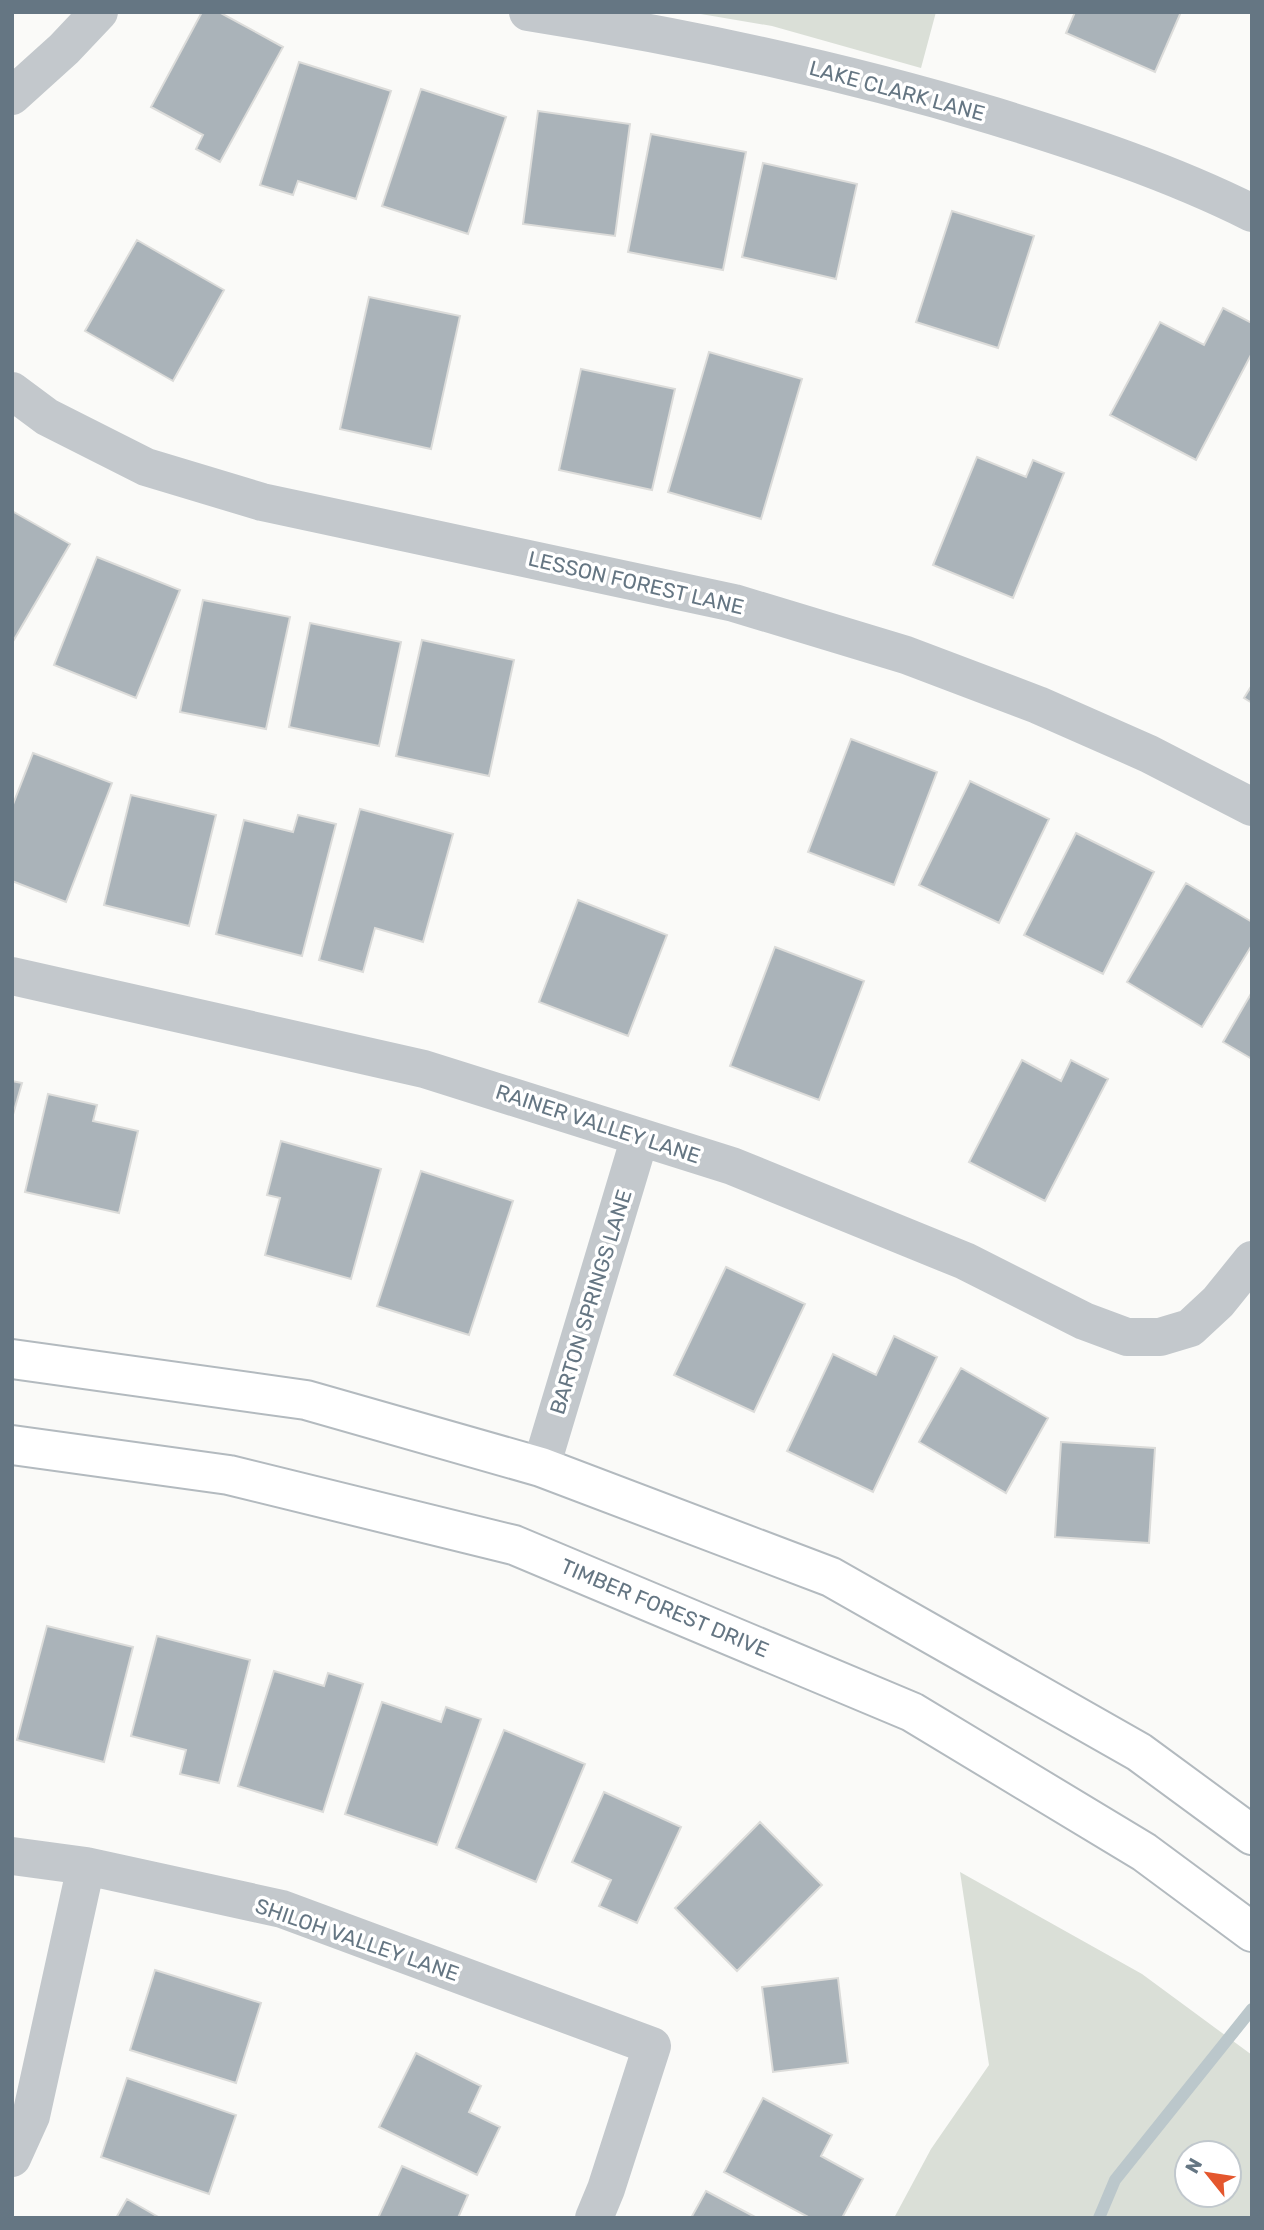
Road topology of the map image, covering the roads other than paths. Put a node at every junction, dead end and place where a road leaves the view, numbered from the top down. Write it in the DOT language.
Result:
graph roads {
  1 [pos="99,12"];
  2 [pos="528,12"];
  3 [pos="12,96"];
  4 [pos="1252,213"];
  5 [pos="12,391"];
  6 [pos="1252,807"];
  7 [pos="12,976"];
  8 [pos="640,1137"];
  9 [pos="1252,1261"];
  10 [pos="12,1359"];
  11 [pos="12,1445"];
  12 [pos="541,1467"];
  13 [pos="1252,1835"];
  14 [pos="12,1856"];
  15 [pos="86,1866"];
  16 [pos="1252,1932"];
  17 [pos="12,2158"];
  18 [pos="594,2218"];
  1 -- 3 [label="street"];
  2 -- 4 [label="street, LAKE CLARK LANE"];
  5 -- 6 [label="street, LESSON FOREST LANE"];
  7 -- 8 [label="street, RAINER VALLEY LANE"];
  8 -- 9 [label="street, RAINER VALLEY LANE"];
  8 -- 12 [label="street, BARTON SPRINGS LANE"];
  10 -- 12 [label="main road"];
  11 -- 16 [label="main road, TIMBER FOREST DRIVE"];
  12 -- 13 [label="main road"];
  14 -- 15 [label="street, SHILOH VALLEY LANE"];
  15 -- 17 [label="street"];
  15 -- 18 [label="street, SHILOH VALLEY LANE"];
}
